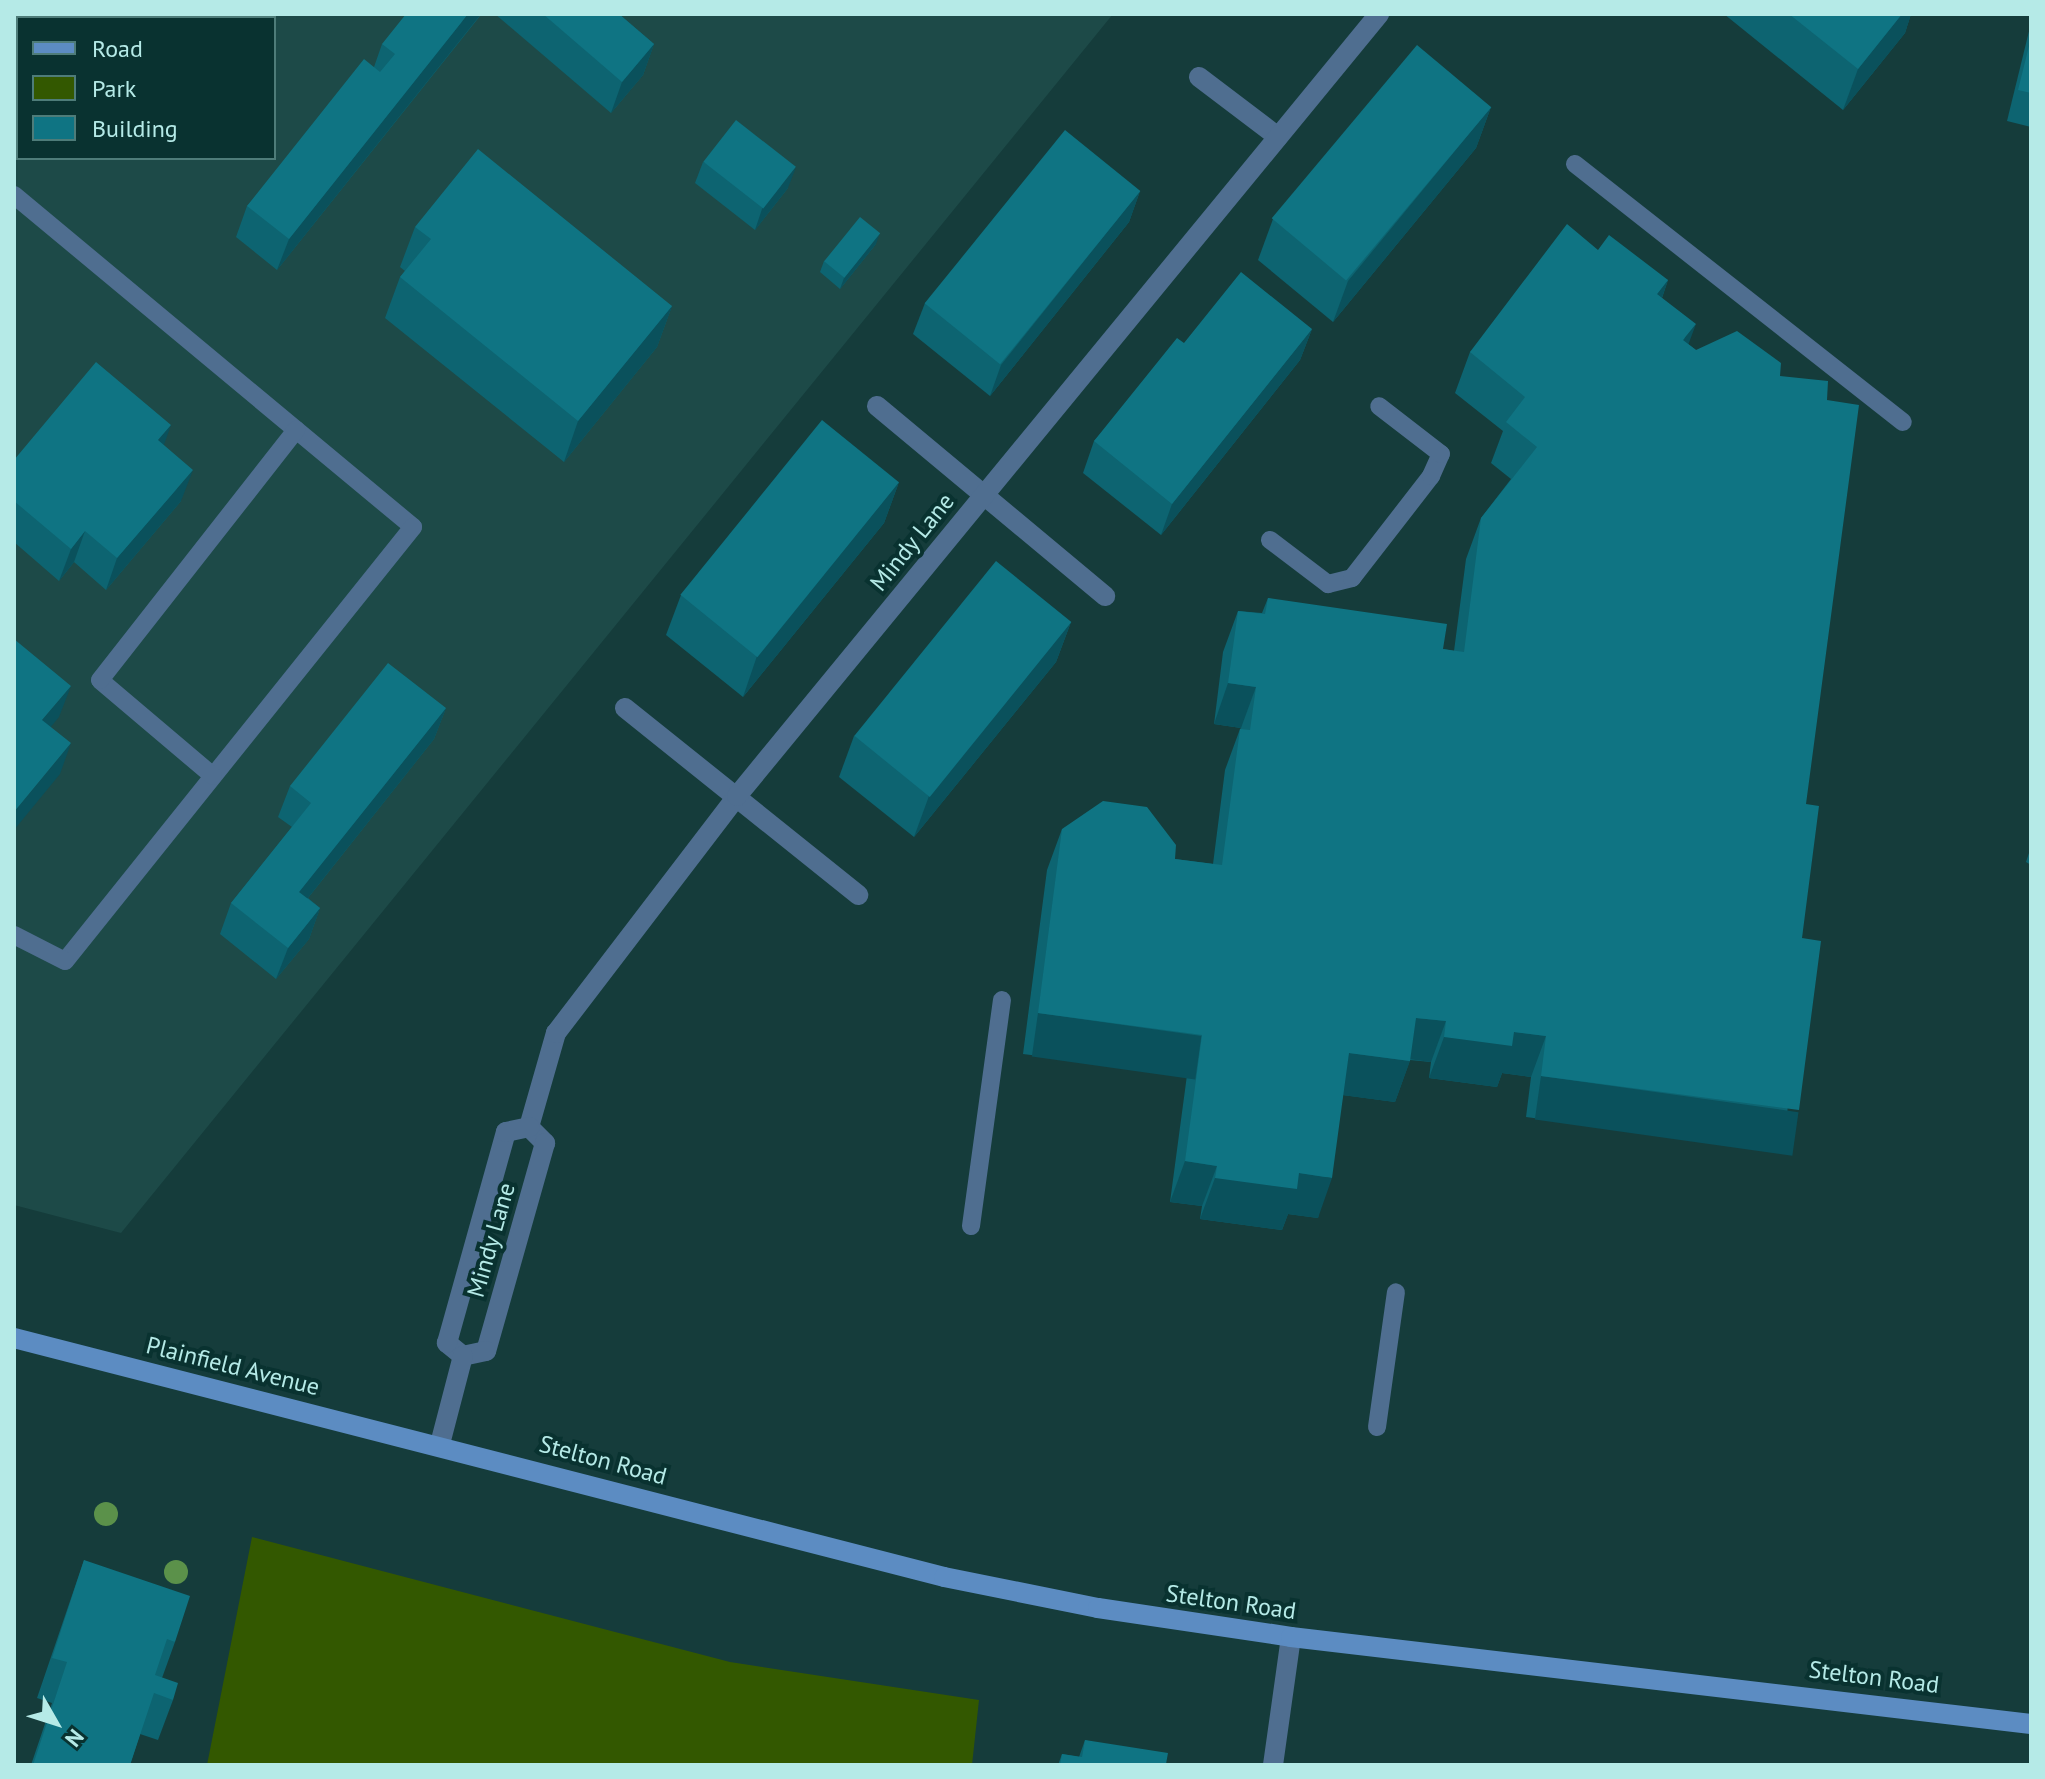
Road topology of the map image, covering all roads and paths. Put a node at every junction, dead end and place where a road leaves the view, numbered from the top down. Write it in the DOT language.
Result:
graph roads {
  1 [pos="1379,14"];
  2 [pos="1199,77"];
  3 [pos="1278,137"];
  4 [pos="1575,164"];
  5 [pos="14,195"];
  6 [pos="877,406"];
  7 [pos="1379,406"];
  8 [pos="1903,422"];
  9 [pos="296,430"];
  10 [pos="984,496"];
  11 [pos="1270,540"];
  12 [pos="1105,596"];
  13 [pos="625,708"];
  14 [pos="213,776"];
  15 [pos="737,796"];
  16 [pos="858,895"];
  17 [pos="14,935"];
  18 [pos="1002,1000"];
  19 [pos="529,1127"];
  20 [pos="971,1226"];
  21 [pos="1396,1292"];
  22 [pos="14,1338"];
  23 [pos="463,1356"];
  24 [pos="1377,1427"];
  25 [pos="440,1444"];
  26 [pos="1291,1637"];
  27 [pos="2031,1724"];
  28 [pos="1273,1765"];
  1 -- 3 [label="street, Mindy Lane"];
  2 -- 3 [label="street"];
  3 -- 10 [label="street, Mindy Lane"];
  4 -- 8 [label="lane"];
  5 -- 9 [label="lane"];
  6 -- 10 [label="street"];
  7 -- 11 [label="lane"];
  9 -- 14 [label="lane"];
  9 -- 14 [label="lane"];
  10 -- 12 [label="street"];
  10 -- 15 [label="street, Mindy Lane"];
  13 -- 15 [label="street"];
  14 -- 17 [label="lane"];
  15 -- 16 [label="street"];
  15 -- 19 [label="street, Mindy Lane"];
  18 -- 20 [label="lane"];
  19 -- 23 [label="street, Mindy Lane"];
  19 -- 23 [label="street, Mindy Lane"];
  21 -- 24 [label="lane"];
  22 -- 25 [label="main road, Plainfield Avenue"];
  23 -- 25 [label="street"];
  25 -- 26 [label="main road, Stelton Road"];
  26 -- 27 [label="main road, Stelton Road"];
  26 -- 28 [label="street"];
}
